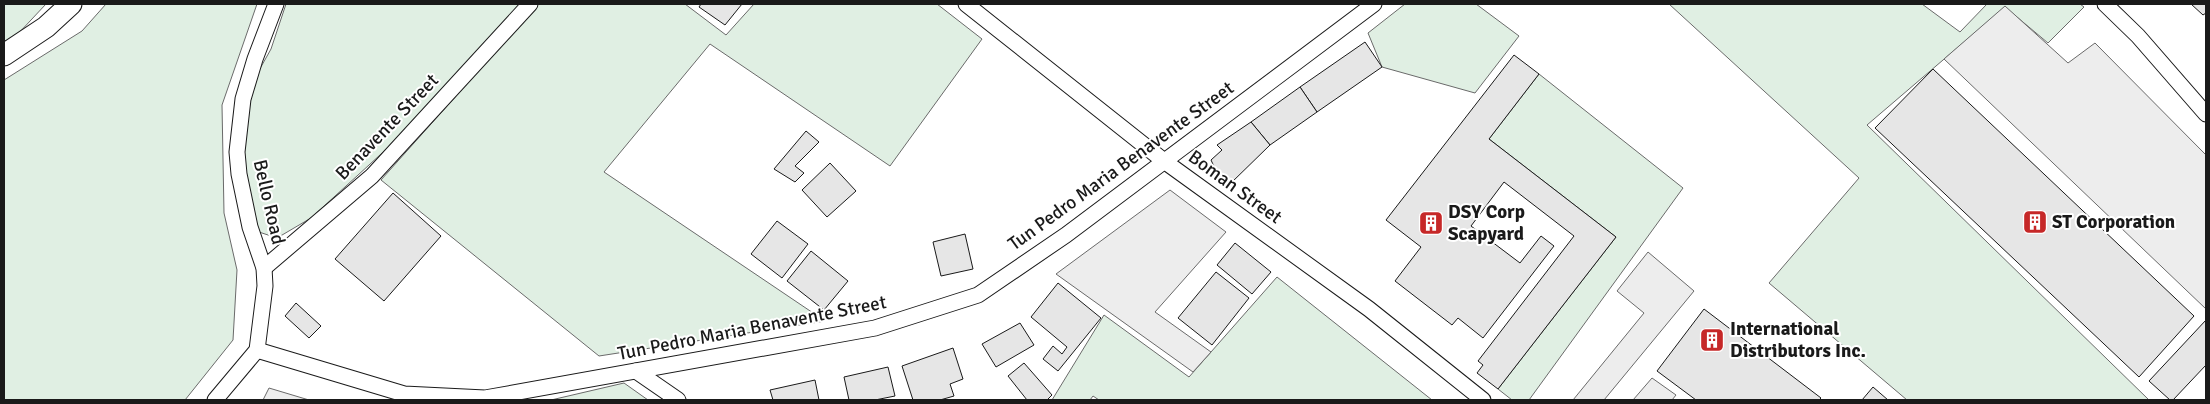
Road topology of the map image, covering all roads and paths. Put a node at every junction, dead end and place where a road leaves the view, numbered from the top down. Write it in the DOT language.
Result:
graph roads {
  1 [pos="71,4"];
  2 [pos="276,4"];
  3 [pos="530,4"];
  4 [pos="966,4"];
  5 [pos="1374,4"];
  6 [pos="2105,4"];
  7 [pos="4,55"];
  8 [pos="2206,114"];
  9 [pos="1164,161"];
  10 [pos="264,268"];
  11 [pos="257,350"];
  12 [pos="636,371"];
  13 [pos="216,400"];
  14 [pos="678,400"];
  15 [pos="1483,400"];
  1 -- 7 [label="main road"];
  2 -- 10 [label="street, Bello Road"];
  3 -- 10 [label="street, Benavente Street"];
  4 -- 9 [label="street, Boman Street"];
  5 -- 9 [label="street, Tun Pedro Maria Benavente Street"];
  6 -- 8 [label="street"];
  9 -- 12 [label="street, Tun Pedro Maria Benavente Street"];
  9 -- 15 [label="street, Boman Street"];
  10 -- 11 [label="street, Bello Road"];
  11 -- 12 [label="street, Tun Pedro Maria Benavente Street"];
  11 -- 13 [label="street"];
  12 -- 14 [label="street"];
}
